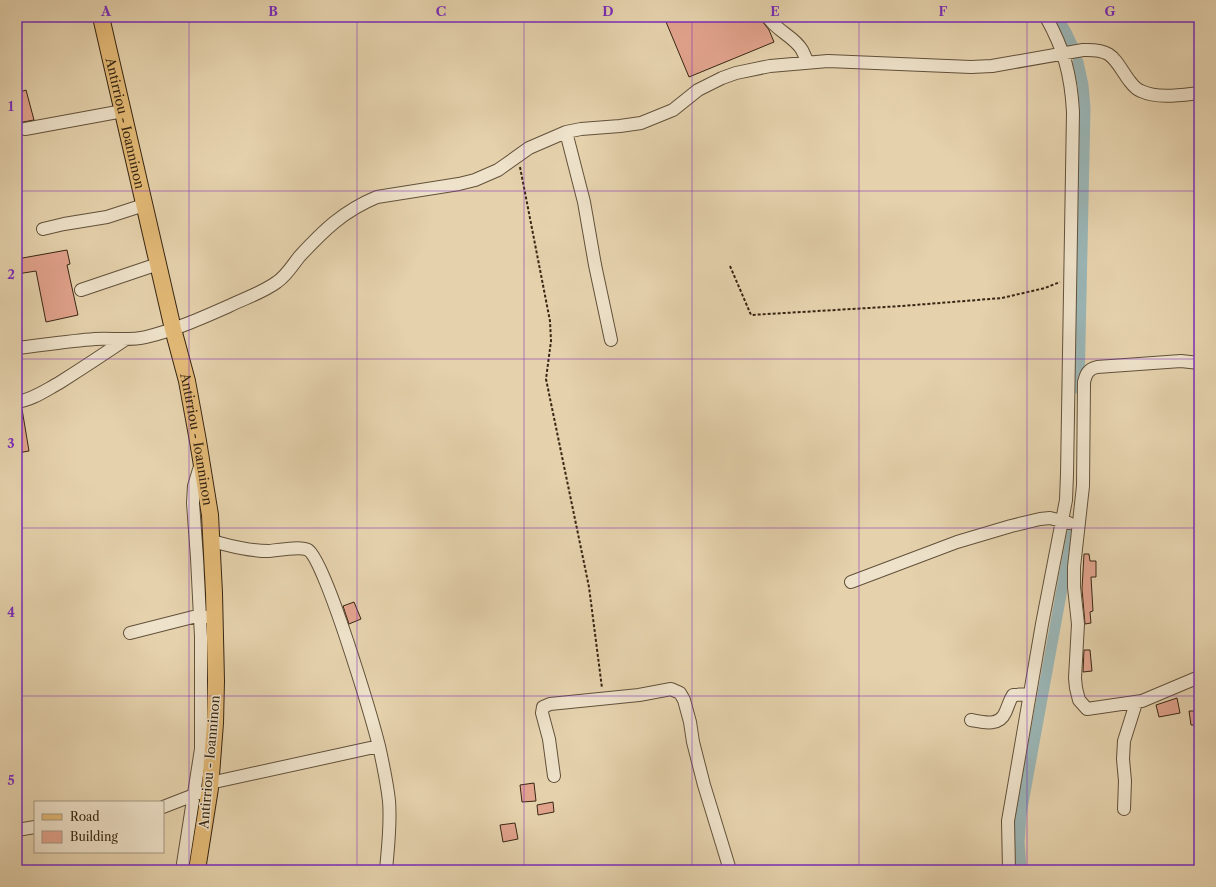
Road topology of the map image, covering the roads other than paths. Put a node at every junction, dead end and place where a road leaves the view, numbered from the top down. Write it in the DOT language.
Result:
graph roads {
  1 [pos="101,17"];
  2 [pos="768,17"];
  3 [pos="1046,17"];
  4 [pos="1064,54"];
  5 [pos="807,62"];
  6 [pos="1199,93"];
  7 [pos="123,111"];
  8 [pos="25,129"];
  9 [pos="566,132"];
  10 [pos="144,205"];
  11 [pos="43,229"];
  12 [pos="158,264"];
  13 [pos="81,290"];
  14 [pos="173,328"];
  15 [pos="126,339"];
  16 [pos="611,340"];
  17 [pos="17,348"];
  18 [pos="1199,363"];
  19 [pos="17,402"];
  20 [pos="202,460"];
  21 [pos="1062,521"];
  22 [pos="1079,527"];
  23 [pos="212,541"];
  24 [pos="851,582"];
  25 [pos="207,617"];
  26 [pos="130,633"];
  27 [pos="1199,677"];
  28 [pos="1030,694"];
  29 [pos="1136,703"];
  30 [pos="970,720"];
  31 [pos="379,746"];
  32 [pos="554,776"];
  33 [pos="210,786"];
  34 [pos="193,796"];
  35 [pos="164,807"];
  36 [pos="1124,809"];
  37 [pos="34,827"];
  38 [pos="17,830"];
  39 [pos="182,870"];
  40 [pos="197,870"];
  41 [pos="386,870"];
  42 [pos="730,870"];
  43 [pos="1009,870"];
  1 -- 7 [label="main road, Antirriou - Ioanninon"];
  2 -- 5 [label="street"];
  3 -- 4 [label="street"];
  4 -- 5 [label="street"];
  4 -- 6 [label="street"];
  4 -- 21 [label="street"];
  5 -- 9 [label="street"];
  7 -- 8 [label="street"];
  7 -- 10 [label="main road, Antirriou - Ioanninon"];
  9 -- 14 [label="street"];
  9 -- 16 [label="street"];
  10 -- 11 [label="street"];
  10 -- 12 [label="main road, Antirriou - Ioanninon"];
  12 -- 13 [label="street"];
  12 -- 14 [label="main road, Antirriou - Ioanninon"];
  14 -- 15 [label="street"];
  14 -- 20 [label="main road, Antirriou - Ioanninon"];
  15 -- 17 [label="street"];
  15 -- 19 [label="street"];
  18 -- 22 [label="street"];
  20 -- 23 [label="main road, Antirriou - Ioanninon"];
  20 -- 25 [label="street"];
  21 -- 22 [label="street"];
  21 -- 24 [label="street"];
  21 -- 28 [label="street"];
  22 -- 29 [label="street"];
  23 -- 25 [label="main road, Antirriou - Ioanninon"];
  23 -- 31 [label="street"];
  25 -- 26 [label="street"];
  25 -- 33 [label="main road, Antirriou - Ioanninon"];
  25 -- 34 [label="street"];
  27 -- 29 [label="street"];
  28 -- 30 [label="street"];
  28 -- 43 [label="street"];
  29 -- 36 [label="street"];
  31 -- 33 [label="street"];
  31 -- 41 [label="street"];
  32 -- 42 [label="street"];
  33 -- 34 [label="street"];
  33 -- 40 [label="main road, Antirriou - Ioanninon"];
  34 -- 35 [label="street"];
  34 -- 39 [label="street"];
  37 -- 38 [label="street"];
}
